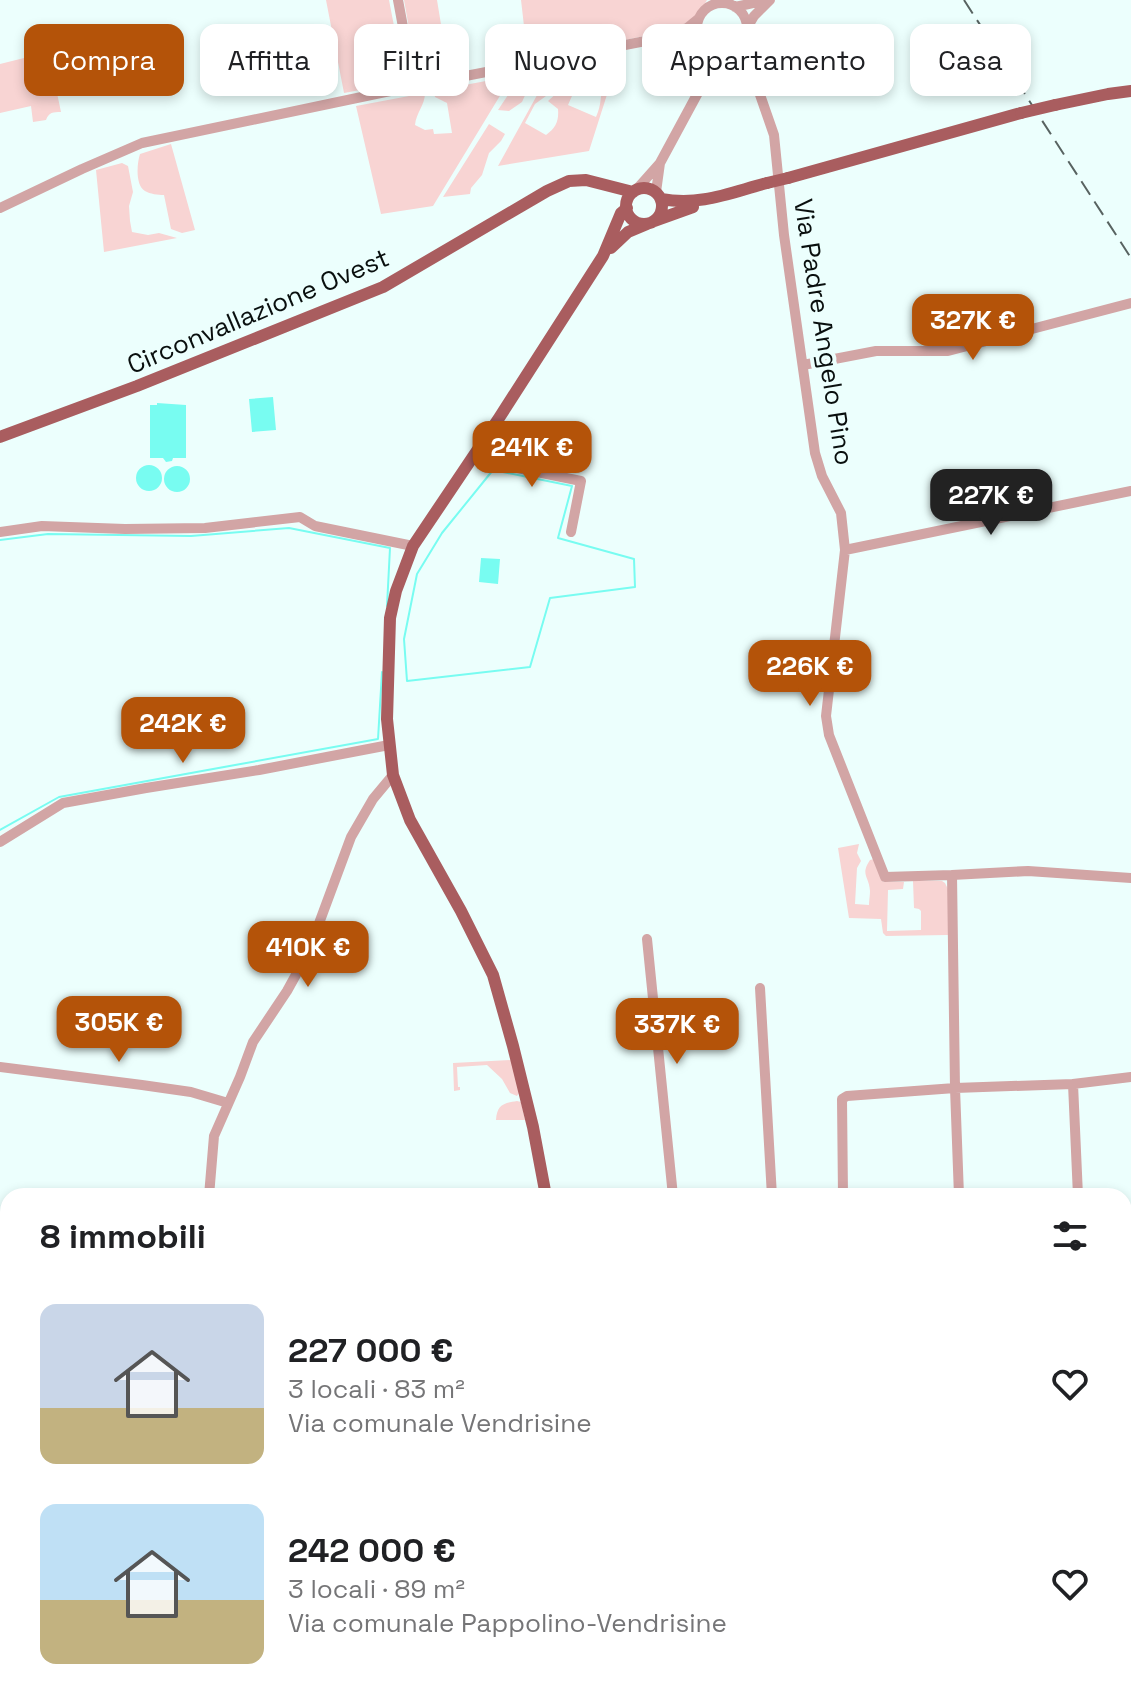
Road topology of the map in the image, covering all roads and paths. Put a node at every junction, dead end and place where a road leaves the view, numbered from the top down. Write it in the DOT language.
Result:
graph roads {
  1 [pos="398,0"];
  2 [pos="769,0"];
  3 [pos="710,3"];
  4 [pos="732,4"];
  5 [pos="698,19"];
  6 [pos="402,24"];
  7 [pos="692,24"];
  8 [pos="698,24"];
  9 [pos="746,24"];
  10 [pos="750,24"];
  11 [pos="642,42"];
  12 [pos="469,75"];
  13 [pos="1131,91"];
  14 [pos="364,96"];
  15 [pos="696,96"];
  16 [pos="760,96"];
  17 [pos="660,163"];
  18 [pos="658,196"];
  19 [pos="631,198"];
  20 [pos="706,200"];
  21 [pos="0,208"];
  22 [pos="650,222"];
  23 [pos="603,256"];
  24 [pos="1131,303"];
  25 [pos="803,365"];
  26 [pos="0,437"];
  27 [pos="472,459"];
  28 [pos="1131,491"];
  29 [pos="0,532"];
  30 [pos="571,532"];
  31 [pos="413,546"];
  32 [pos="845,550"];
  33 [pos="389,745"];
  34 [pos="393,775"];
  35 [pos="0,842"];
  36 [pos="952,875"];
  37 [pos="1131,878"];
  38 [pos="647,939"];
  39 [pos="760,988"];
  40 [pos="0,1067"];
  41 [pos="1131,1077"];
  42 [pos="1073,1084"];
  43 [pos="955,1088"];
  44 [pos="228,1103"];
  45 [pos="210,1188"];
  46 [pos="544,1188"];
  47 [pos="672,1188"];
  48 [pos="772,1188"];
  49 [pos="843,1188"];
  50 [pos="959,1188"];
  51 [pos="1078,1188"];
  1 -- 6 [label="street"];
  2 -- 4 [label="street"];
  2 -- 10 [label="street"];
  3 -- 4 [label="street"];
  3 -- 5 [label="street"];
  4 -- 9 [label="street"];
  5 -- 7 [label="street"];
  5 -- 8 [label="street"];
  11 -- 12 [label="street"];
  13 -- 20 [label="main road, bridge"];
  14 -- 21 [label="street"];
  15 -- 17 [label="street"];
  16 -- 25 [label="street, Via Padre Angelo Pino"];
  17 -- 18 [label="street"];
  17 -- 19 [label="street"];
  18 -- 19 [label="main road"];
  18 -- 20 [label="main road"];
  18 -- 22 [label="main road"];
  19 -- 22 [label="main road"];
  19 -- 23 [label="main road"];
  19 -- 26 [label="main road, Circonvallazione Ovest"];
  20 -- 22 [label="main road"];
  22 -- 23 [label="main road"];
  23 -- 27 [label="main road"];
  24 -- 25 [label="street"];
  25 -- 32 [label="street, Via Padre Angelo Pino"];
  27 -- 30 [label="street"];
  27 -- 31 [label="main road"];
  28 -- 32 [label="street"];
  29 -- 31 [label="street"];
  31 -- 33 [label="main road"];
  32 -- 36 [label="street, Via Padre Angelo Pino"];
  33 -- 34 [label="main road"];
  33 -- 35 [label="street"];
  34 -- 44 [label="street"];
  34 -- 46 [label="main road"];
  36 -- 37 [label="street"];
  36 -- 43 [label="street"];
  38 -- 47 [label="street"];
  39 -- 48 [label="street"];
  40 -- 44 [label="street"];
  41 -- 42 [label="street"];
  42 -- 43 [label="street"];
  42 -- 51 [label="street"];
  43 -- 49 [label="street"];
  43 -- 50 [label="street"];
  44 -- 45 [label="street"];
}
